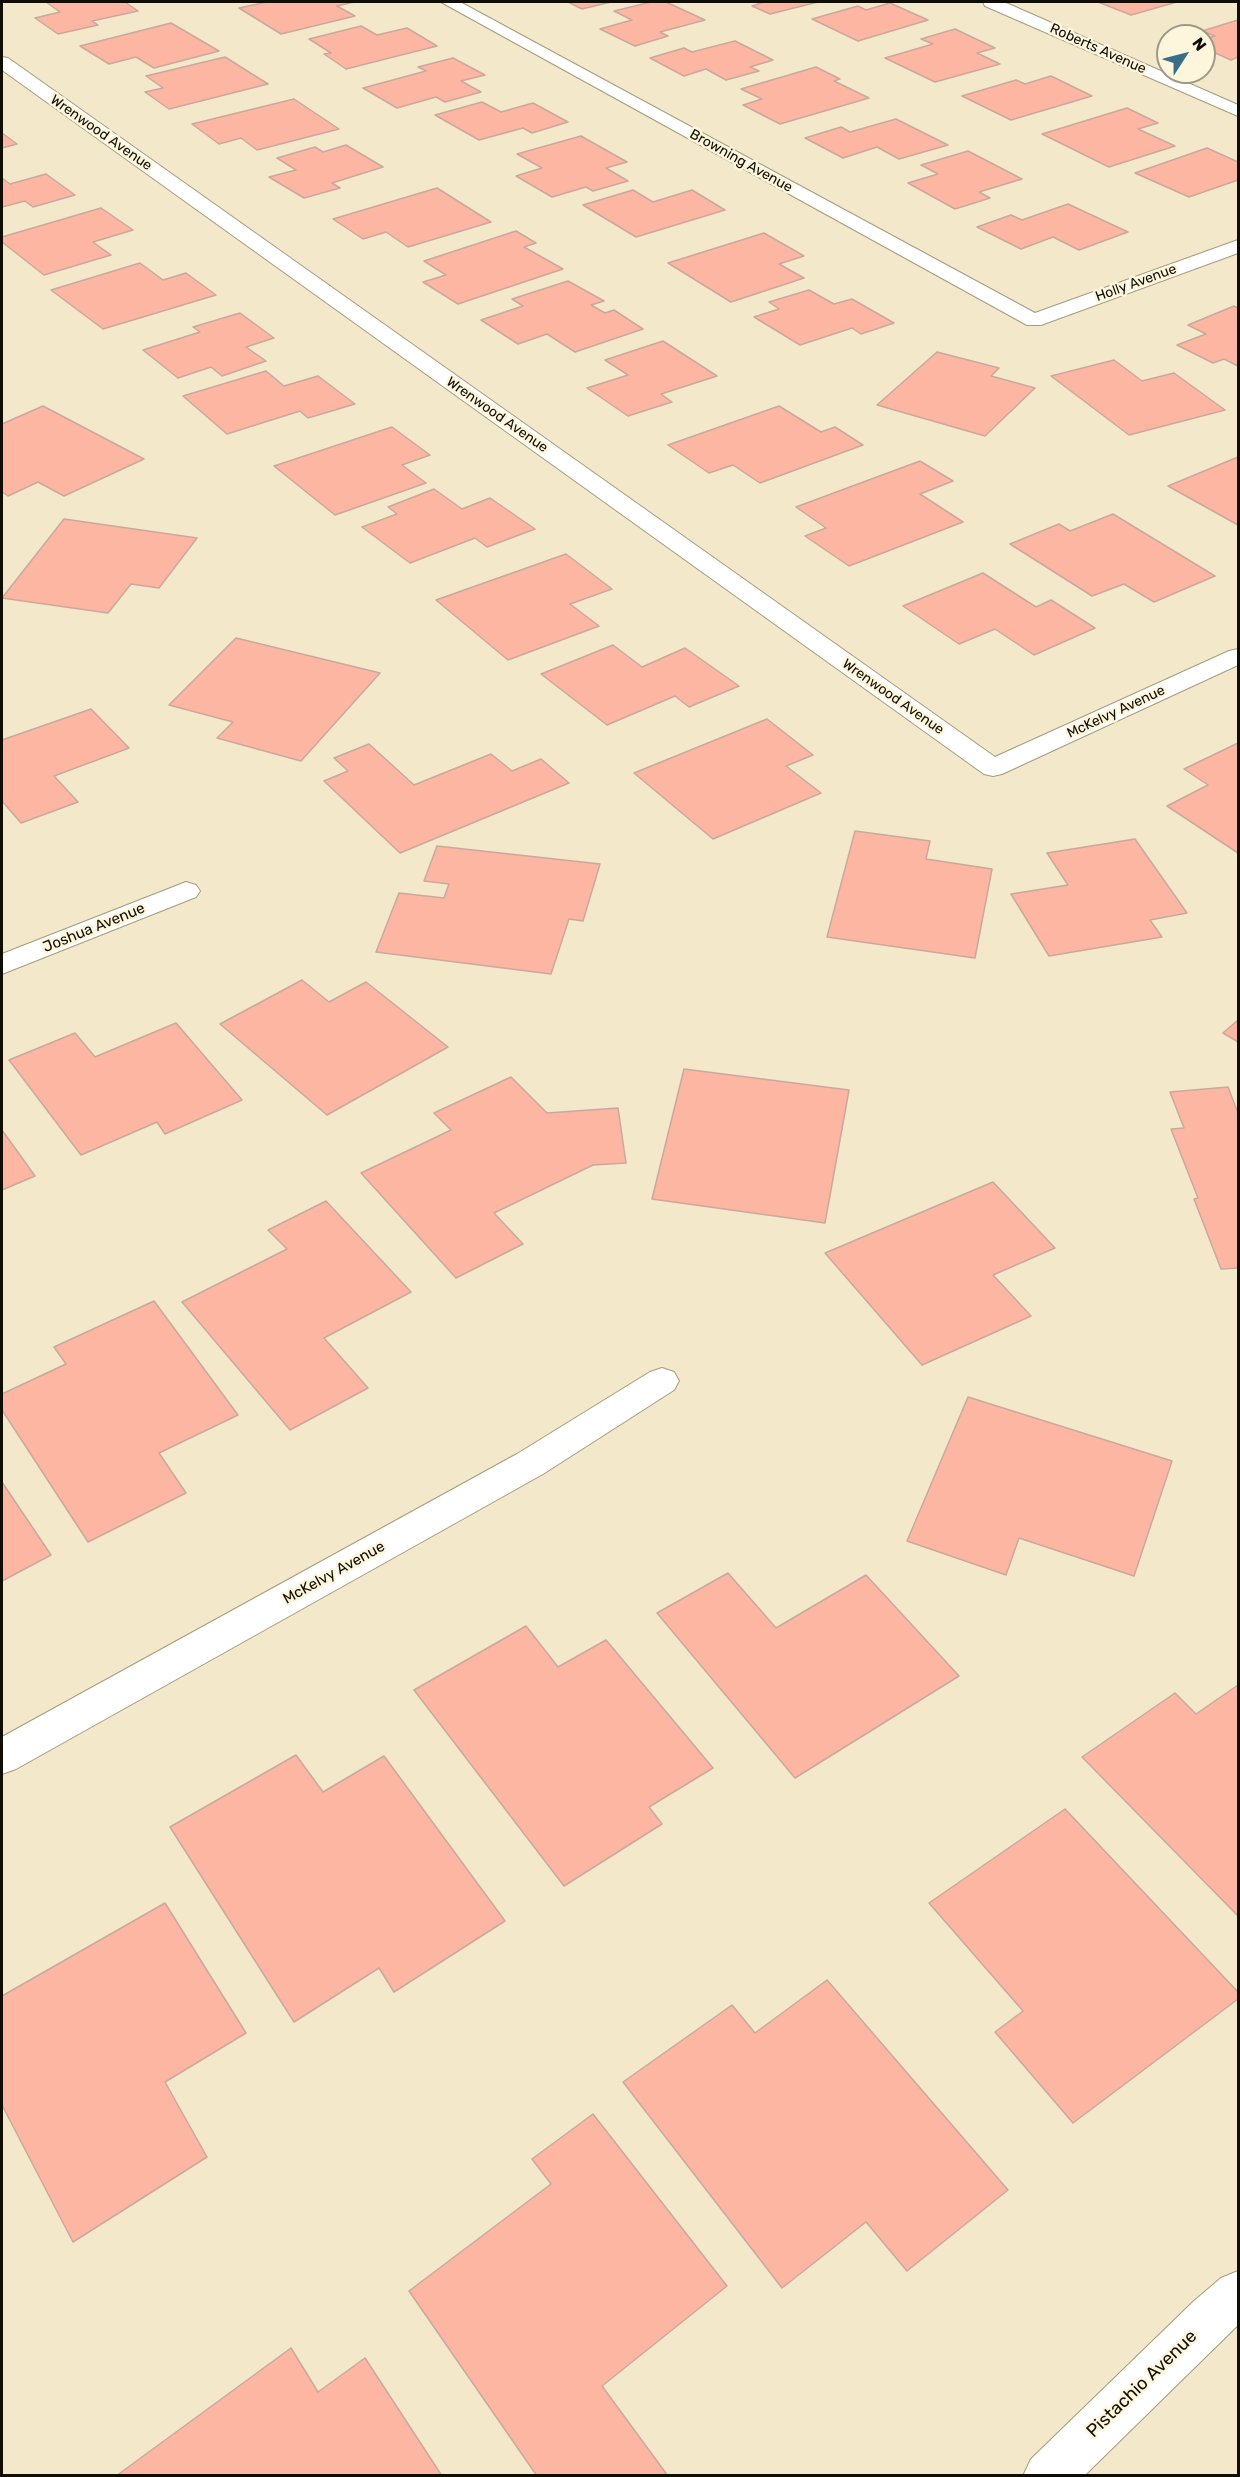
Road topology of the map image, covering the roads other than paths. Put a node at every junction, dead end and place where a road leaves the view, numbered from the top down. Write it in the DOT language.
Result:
graph roads {
  1 [pos="449,2"];
  2 [pos="991,2"];
  3 [pos="2,62"];
  4 [pos="1239,111"];
  5 [pos="1239,246"];
  6 [pos="1034,321"];
  7 [pos="1239,656"];
  8 [pos="993,768"];
  9 [pos="186,891"];
  10 [pos="2,965"];
  11 [pos="662,1381"];
  12 [pos="2,1757"];
  13 [pos="1239,2295"];
  14 [pos="1048,2475"];
  1 -- 6 [label="street, Browning Avenue"];
  2 -- 4 [label="street, Roberts Avenue"];
  3 -- 8 [label="street, Wrenwood Avenue"];
  5 -- 6 [label="street, Holly Avenue"];
  7 -- 8 [label="street, McKelvy Avenue"];
  9 -- 10 [label="street, Joshua Avenue"];
  11 -- 12 [label="street, McKelvy Avenue"];
  13 -- 14 [label="street, Pistachio Avenue"];
}
